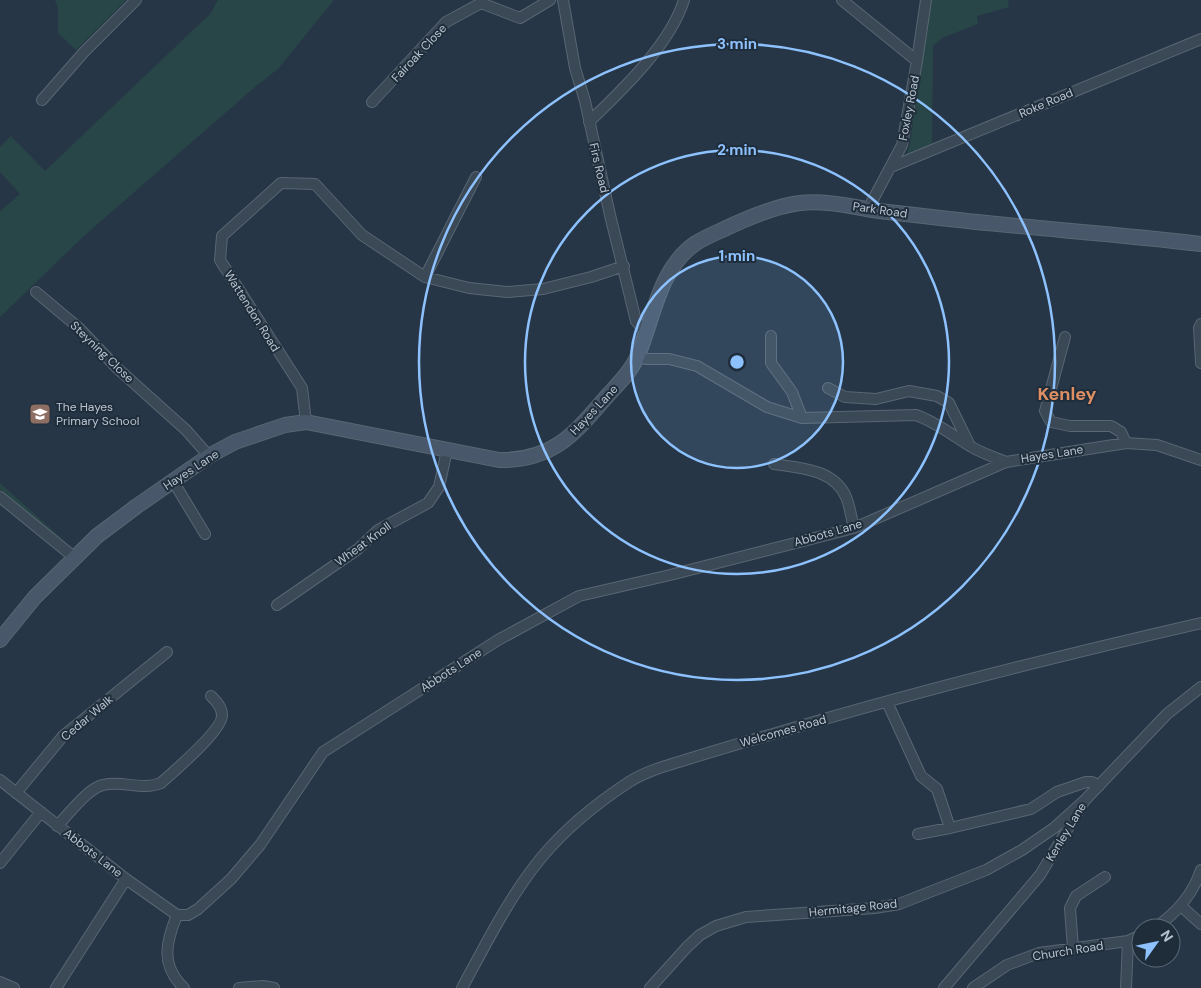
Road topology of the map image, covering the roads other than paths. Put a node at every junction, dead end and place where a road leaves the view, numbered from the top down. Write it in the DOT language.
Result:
graph roads {
  1 [pos="136,0"];
  2 [pos="550,0"];
  3 [pos="563,0"];
  4 [pos="684,0"];
  5 [pos="842,0"];
  6 [pos="926,0"];
  7 [pos="1201,38"];
  8 [pos="917,61"];
  9 [pos="42,100"];
  10 [pos="372,102"];
  11 [pos="589,122"];
  12 [pos="891,167"];
  13 [pos="476,177"];
  14 [pos="868,209"];
  15 [pos="1201,244"];
  16 [pos="624,266"];
  17 [pos="425,277"];
  18 [pos="36,292"];
  19 [pos="1201,324"];
  20 [pos="646,330"];
  21 [pos="771,336"];
  22 [pos="1065,336"];
  23 [pos="637,357"];
  24 [pos="1201,363"];
  25 [pos="828,388"];
  26 [pos="802,418"];
  27 [pos="306,422"];
  28 [pos="1126,443"];
  29 [pos="971,447"];
  30 [pos="447,450"];
  31 [pos="209,456"];
  32 [pos="1201,460"];
  33 [pos="1006,462"];
  34 [pos="774,464"];
  35 [pos="173,481"];
  36 [pos="0,497"];
  37 [pos="854,528"];
  38 [pos="205,534"];
  39 [pos="75,558"];
  40 [pos="277,605"];
  41 [pos="1201,624"];
  42 [pos="0,640"];
  43 [pos="167,652"];
  44 [pos="1201,687"];
  45 [pos="211,696"];
  46 [pos="887,702"];
  47 [pos="0,780"];
  48 [pos="1099,786"];
  49 [pos="16,793"];
  50 [pos="1085,800"];
  51 [pos="41,812"];
  52 [pos="57,826"];
  53 [pos="950,828"];
  54 [pos="918,834"];
  55 [pos="0,864"];
  56 [pos="1201,870"];
  57 [pos="1105,877"];
  58 [pos="126,879"];
  59 [pos="1181,906"];
  60 [pos="177,915"];
  61 [pos="1167,918"];
  62 [pos="1201,924"];
  63 [pos="1131,940"];
  64 [pos="1128,941"];
  65 [pos="1073,948"];
  66 [pos="0,982"];
  67 [pos="14,988"];
  68 [pos="56,988"];
  69 [pos="184,988"];
  70 [pos="239,988"];
  71 [pos="274,988"];
  72 [pos="462,988"];
  73 [pos="650,988"];
  74 [pos="944,988"];
  75 [pos="973,988"];
  76 [pos="1126,988"];
  1 -- 9 [label="street"];
  2 -- 10 [label="street, Fairoak Close"];
  3 -- 11 [label="street, Firs Road"];
  4 -- 11 [label="street"];
  5 -- 8 [label="street"];
  6 -- 8 [label="street, Foxley Road"];
  7 -- 12 [label="street, Roke Road"];
  8 -- 12 [label="street, Foxley Road"];
  11 -- 16 [label="street, Firs Road"];
  12 -- 14 [label="street, Foxley Road"];
  13 -- 17 [label="street"];
  14 -- 15 [label="street, Park Road"];
  14 -- 20 [label="street, Park Road"];
  16 -- 17 [label="street, Wattendon Road"];
  16 -- 20 [label="street, Firs Road"];
  17 -- 27 [label="street, Wattendon Road"];
  18 -- 31 [label="street, Steyning Close"];
  19 -- 24 [label="street"];
  20 -- 23 [label="street, Park Road"];
  21 -- 26 [label="street"];
  22 -- 28 [label="street"];
  23 -- 26 [label="street, Hayes Lane"];
  23 -- 30 [label="street, Hayes Lane"];
  25 -- 29 [label="street"];
  26 -- 29 [label="street, Hayes Lane"];
  27 -- 30 [label="street, Hayes Lane"];
  27 -- 31 [label="street, Hayes Lane"];
  28 -- 32 [label="street, Hayes Lane"];
  28 -- 33 [label="street, Hayes Lane"];
  29 -- 33 [label="street, Hayes Lane"];
  30 -- 40 [label="street, Wheat Knoll"];
  31 -- 35 [label="street, Hayes Lane"];
  33 -- 37 [label="street, Abbots Lane"];
  34 -- 37 [label="street"];
  35 -- 38 [label="street"];
  35 -- 39 [label="street, Hayes Lane"];
  36 -- 39 [label="street"];
  37 -- 60 [label="street, Abbots Lane"];
  39 -- 42 [label="street, Hayes Lane"];
  41 -- 46 [label="street, Welcomes Road"];
  43 -- 49 [label="street, Cedar Walk"];
  44 -- 48 [label="street, Kenley Lane"];
  45 -- 52 [label="street"];
  46 -- 53 [label="street"];
  46 -- 72 [label="street, Welcomes Road"];
  47 -- 49 [label="street, Abbots Lane"];
  48 -- 50 [label="street, Kenley Lane"];
  48 -- 53 [label="street"];
  49 -- 51 [label="street, Abbots Lane"];
  50 -- 73 [label="street, Hermitage Road"];
  50 -- 74 [label="street, Kenley Lane"];
  51 -- 52 [label="street, Abbots Lane"];
  51 -- 55 [label="street"];
  52 -- 58 [label="street, Abbots Lane"];
  53 -- 54 [label="street"];
  56 -- 59 [label="street"];
  57 -- 65 [label="street"];
  58 -- 60 [label="street, Abbots Lane"];
  58 -- 68 [label="street"];
  59 -- 61 [label="street"];
  59 -- 62 [label="street"];
  60 -- 69 [label="street"];
  63 -- 64 [label="street, Church Road"];
  64 -- 65 [label="street, Church Road"];
  64 -- 76 [label="street"];
  65 -- 75 [label="street, Church Road"];
  66 -- 67 [label="street"];
  70 -- 71 [label="street"];
}
